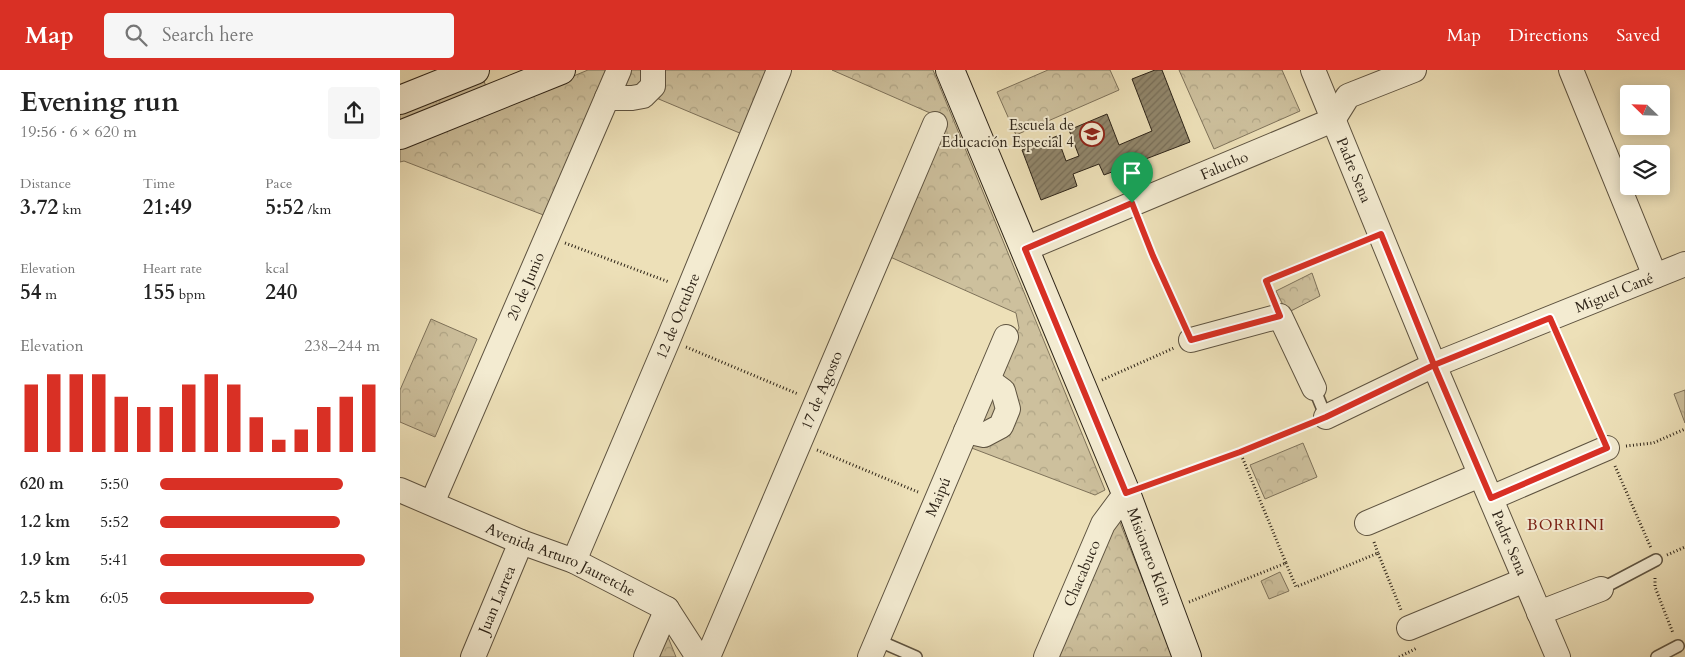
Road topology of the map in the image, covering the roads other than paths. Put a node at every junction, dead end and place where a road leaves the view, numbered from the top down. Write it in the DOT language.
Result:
graph roads {
  1 [pos="475,70"];
  2 [pos="561,70"];
  3 [pos="619,70"];
  4 [pos="653,70"];
  5 [pos="780,70"];
  6 [pos="950,70"];
  7 [pos="1313,70"];
  8 [pos="1414,70"];
  9 [pos="1571,70"];
  10 [pos="516,78"];
  11 [pos="607,98"];
  12 [pos="400,100"];
  13 [pos="1333,120"];
  14 [pos="935,124"];
  15 [pos="400,135"];
  16 [pos="1025,249"];
  17 [pos="1685,264"];
  18 [pos="1655,276"];
  19 [pos="1006,337"];
  20 [pos="1191,340"];
  21 [pos="1434,365"];
  22 [pos="1314,388"];
  23 [pos="1326,417"];
  24 [pos="1607,448"];
  25 [pos="1480,475"];
  26 [pos="400,490"];
  27 [pos="1126,493"];
  28 [pos="1491,498"];
  29 [pos="432,503"];
  30 [pos="1367,523"];
  31 [pos="521,542"];
  32 [pos="1656,560"];
  33 [pos="574,561"];
  34 [pos="1525,580"];
  35 [pos="1602,588"];
  36 [pos="666,609"];
  37 [pos="1539,614"];
  38 [pos="1409,628"];
  39 [pos="1678,646"];
  40 [pos="873,649"];
  41 [pos="473,657"];
  42 [pos="646,657"];
  43 [pos="698,657"];
  44 [pos="708,657"];
  45 [pos="916,657"];
  46 [pos="1046,657"];
  47 [pos="1187,657"];
  48 [pos="1558,657"];
  49 [pos="1657,657"];
  1 -- 12 [label="street"];
  2 -- 10 [label="street"];
  3 -- 11 [label="street, 20 de Junio"];
  4 -- 11 [label="street"];
  5 -- 33 [label="street, 12 de Octubre"];
  6 -- 16 [label="street, Misionero Klein"];
  7 -- 13 [label="street, Padre Sena"];
  8 -- 13 [label="street"];
  9 -- 18 [label="street"];
  10 -- 15 [label="street"];
  11 -- 29 [label="street, 20 de Junio"];
  13 -- 16 [label="street, Falucho"];
  13 -- 21 [label="street, Padre Sena"];
  14 -- 44 [label="street, 17 de Agosto"];
  16 -- 27 [label="street, Misionero Klein"];
  17 -- 18 [label="street, Miguel Cané"];
  18 -- 21 [label="street, Miguel Cané"];
  19 -- 40 [label="street, Maipú"];
  20 -- 22 [label="street"];
  21 -- 23 [label="street, Miguel Cané"];
  21 -- 25 [label="street, Padre Sena"];
  22 -- 23 [label="lane"];
  24 -- 28 [label="street"];
  25 -- 28 [label="street, Padre Sena"];
  25 -- 30 [label="street"];
  26 -- 29 [label="street, Avenida Arturo Jauretche"];
  27 -- 46 [label="street, Chacabuco"];
  27 -- 47 [label="street, Misionero Klein"];
  28 -- 34 [label="street, Padre Sena"];
  29 -- 31 [label="street, Avenida Arturo Jauretche"];
  31 -- 33 [label="street, Avenida Arturo Jauretche"];
  31 -- 41 [label="street, Juan Larrea"];
  32 -- 35 [label="lane"];
  33 -- 36 [label="street, Avenida Arturo Jauretche"];
  34 -- 37 [label="street, Padre Sena"];
  34 -- 38 [label="street"];
  35 -- 37 [label="street"];
  36 -- 42 [label="street"];
  36 -- 43 [label="street, Avenida Arturo Jauretche"];
  37 -- 48 [label="street, Padre Sena"];
  39 -- 49 [label="lane"];
  40 -- 45 [label="lane"];
}
